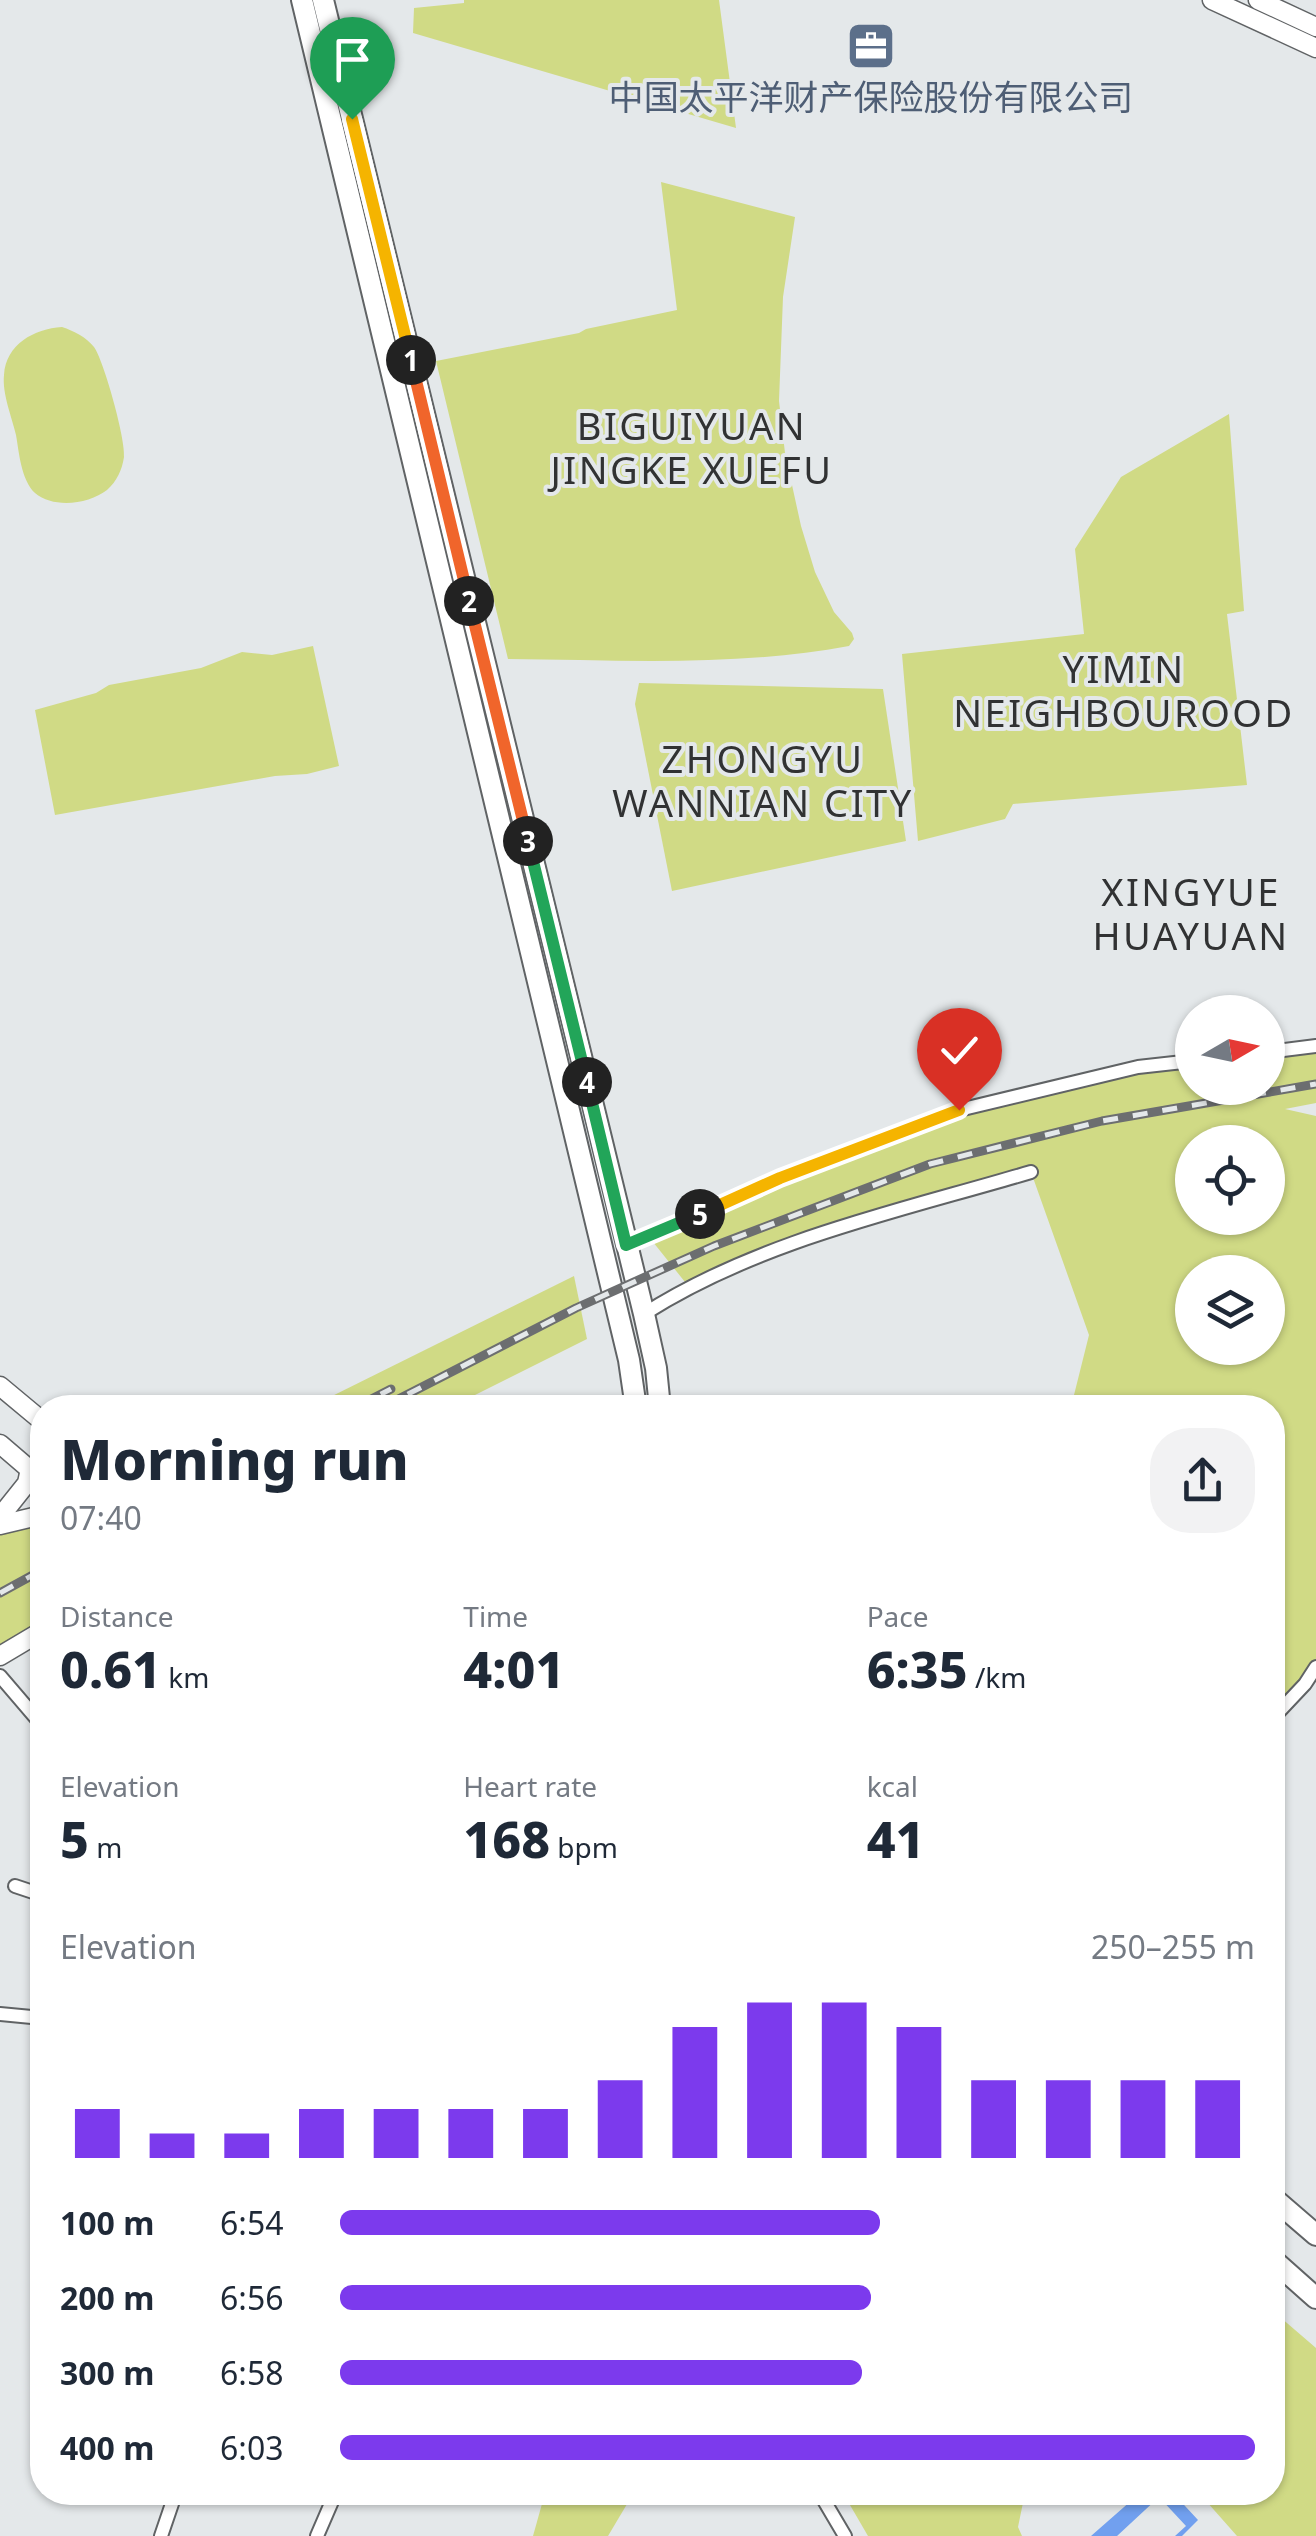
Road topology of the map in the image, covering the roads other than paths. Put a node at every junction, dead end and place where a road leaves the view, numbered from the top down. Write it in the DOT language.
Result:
graph roads {
  1 [pos="302,0"];
  2 [pos="323,0"];
  3 [pos="1212,0"];
  4 [pos="1258,0"];
  5 [pos="1316,27"];
  6 [pos="1316,48"];
  7 [pos="1316,1046"];
  8 [pos="1285,1050"];
  9 [pos="1175,1063"];
  10 [pos="1031,1172"];
  11 [pos="626,1245"];
  12 [pos="644,1314"];
  13 [pos="0,1386"];
  14 [pos="634,1395"];
  15 [pos="659,1395"];
  16 [pos="30,1411"];
  17 [pos="0,1444"];
  18 [pos="30,1469"];
  19 [pos="30,1480"];
  20 [pos="0,1518"];
  21 [pos="30,1519"];
  22 [pos="0,1525"];
  23 [pos="30,1638"];
  24 [pos="0,1656"];
  25 [pos="1316,1668"];
  26 [pos="0,1676"];
  27 [pos="1285,1705"];
  28 [pos="30,1710"];
  29 [pos="15,1886"];
  30 [pos="30,1891"];
  31 [pos="0,2014"];
  32 [pos="30,2017"];
  33 [pos="1285,2208"];
  34 [pos="1316,2235"];
  35 [pos="1285,2271"];
  36 [pos="1316,2298"];
  37 [pos="172,2505"];
  38 [pos="330,2505"];
  39 [pos="827,2505"];
  40 [pos="161,2536"];
  41 [pos="317,2536"];
  42 [pos="845,2536"];
  1 -- 14 [label="main road"];
  2 -- 11 [label="main road"];
  3 -- 6 [label="street"];
  4 -- 5 [label="street"];
  7 -- 8 [label="street"];
  9 -- 11 [label="street"];
  10 -- 12 [label="street"];
  11 -- 12 [label="main road"];
  12 -- 15 [label="main road"];
  13 -- 16 [label="street"];
  17 -- 18 [label="street"];
  19 -- 20 [label="street"];
  21 -- 22 [label="street"];
  23 -- 24 [label="street"];
  25 -- 27 [label="street"];
  26 -- 28 [label="street"];
  29 -- 30 [label="street"];
  31 -- 32 [label="street"];
  33 -- 34 [label="main road"];
  35 -- 36 [label="main road"];
  37 -- 40 [label="street"];
  38 -- 41 [label="street"];
  39 -- 42 [label="street"];
}
